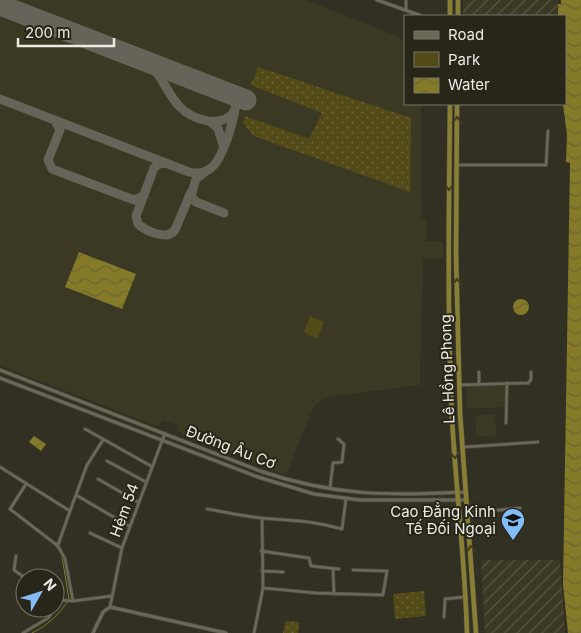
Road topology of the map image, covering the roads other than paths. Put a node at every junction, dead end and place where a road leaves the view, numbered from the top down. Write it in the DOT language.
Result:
graph roads {
  1 [pos="376,0"];
  2 [pos="406,0"];
  3 [pos="450,0"];
  4 [pos="458,0"];
  5 [pos="406,10"];
  6 [pos="419,15"];
  7 [pos="450,15"];
  8 [pos="458,15"];
  9 [pos="450,105"];
  10 [pos="457,105"];
  11 [pos="548,131"];
  12 [pos="457,165"];
  13 [pos="0,370"];
  14 [pos="479,372"];
  15 [pos="531,372"];
  16 [pos="0,378"];
  17 [pos="507,383"];
  18 [pos="479,384"];
  19 [pos="459,385"];
  20 [pos="506,423"];
  21 [pos="85,429"];
  22 [pos="165,433"];
  23 [pos="338,439"];
  24 [pos="103,440"];
  25 [pos="162,440"];
  26 [pos="538,442"];
  27 [pos="462,447"];
  28 [pos="107,461"];
  29 [pos="151,466"];
  30 [pos="249,466"];
  31 [pos="0,467"];
  32 [pos="247,473"];
  33 [pos="98,479"];
  34 [pos="146,482"];
  35 [pos="26,484"];
  36 [pos="330,490"];
  37 [pos="465,492"];
  38 [pos="458,493"];
  39 [pos="76,495"];
  40 [pos="346,499"];
  41 [pos="458,499"];
  42 [pos="466,500"];
  43 [pos="138,503"];
  44 [pos="520,508"];
  45 [pos="207,510"];
  46 [pos="70,511"];
  47 [pos="467,513"];
  48 [pos="262,518"];
  49 [pos="129,526"];
  50 [pos="90,533"];
  51 [pos="58,546"];
  52 [pos="122,548"];
  53 [pos="261,550"];
  54 [pos="16,556"];
  55 [pos="334,569"];
  56 [pos="339,569"];
  57 [pos="353,570"];
  58 [pos="15,571"];
  59 [pos="262,571"];
  60 [pos="284,572"];
  61 [pos="473,574"];
  62 [pos="465,575"];
  63 [pos="263,588"];
  64 [pos="334,594"];
  65 [pos="112,596"];
  66 [pos="466,597"];
  67 [pos="65,601"];
  68 [pos="73,601"];
  69 [pos="110,607"];
  70 [pos="444,617"];
  71 [pos="48,618"];
  72 [pos="22,633"];
  73 [pos="93,633"];
  74 [pos="226,633"];
  75 [pos="254,633"];
  76 [pos="467,633"];
  77 [pos="476,633"];
  1 -- 5 [label="street"];
  2 -- 5 [label="street"];
  3 -- 7 [label="highway"];
  4 -- 8 [label="highway"];
  5 -- 6 [label="street"];
  9 -- 38 [label="highway, Lê Hồng Phong, one-way"];
  12 -- 10 [label="highway, Lê Hồng Phong, one-way"];
  11 -- 12 [label="street"];
  19 -- 12 [label="highway, Lê Hồng Phong, one-way"];
  13 -- 22 [label="street, Đường Âu Cơ"];
  14 -- 18 [label="street"];
  15 -- 17 [label="street"];
  16 -- 25 [label="street, Đường Âu Cơ"];
  17 -- 18 [label="street"];
  17 -- 20 [label="street"];
  18 -- 19 [label="street"];
  19 -- 27 [label="highway, Lê Hồng Phong"];
  21 -- 24 [label="street"];
  22 -- 25 [label="street, Hẻm 54"];
  22 -- 30 [label="street, Đường Âu Cơ"];
  23 -- 36 [label="street"];
  24 -- 29 [label="street"];
  24 -- 39 [label="street"];
  25 -- 29 [label="street, Hẻm 54"];
  25 -- 32 [label="street, Đường Âu Cơ"];
  26 -- 27 [label="street"];
  27 -- 37 [label="highway, Lê Hồng Phong"];
  28 -- 34 [label="street"];
  29 -- 34 [label="street, Hẻm 54"];
  30 -- 32 [label="street"];
  30 -- 36 [label="street, Đường Âu Cơ"];
  31 -- 35 [label="street"];
  32 -- 40 [label="street, Đường Âu Cơ"];
  33 -- 43 [label="street"];
  34 -- 43 [label="street, Hẻm 54"];
  35 -- 46 [label="street"];
  35 -- 51 [label="street"];
  36 -- 38 [label="street, Đường Âu Cơ"];
  37 -- 38 [label="street, Đường Âu Cơ"];
  37 -- 42 [label="highway, Lê Hồng Phong"];
  38 -- 41 [label="highway, Lê Hồng Phong"];
  39 -- 46 [label="street"];
  39 -- 49 [label="street"];
  40 -- 41 [label="street, Đường Âu Cơ"];
  40 -- 48 [label="street"];
  41 -- 42 [label="street, Đường Âu Cơ"];
  41 -- 62 [label="highway, Lê Hồng Phong"];
  42 -- 47 [label="highway, Lê Hồng Phong"];
  43 -- 49 [label="street, Hẻm 54"];
  44 -- 47 [label="street"];
  45 -- 48 [label="street"];
  46 -- 51 [label="street"];
  61 -- 47 [label="highway, Lê Hồng Phong, one-way"];
  48 -- 53 [label="street"];
  49 -- 52 [label="street, Hẻm 54"];
  50 -- 52 [label="street"];
  51 -- 68 [label="street"];
  52 -- 65 [label="street, Hẻm 54"];
  53 -- 55 [label="street"];
  53 -- 59 [label="street"];
  54 -- 58 [label="street"];
  55 -- 56 [label="street"];
  55 -- 64 [label="street"];
  57 -- 64 [label="street"];
  59 -- 60 [label="street"];
  59 -- 63 [label="street"];
  61 -- 62 [label="highway"];
  61 -- 77 [label="highway, Lê Hồng Phong"];
  62 -- 66 [label="highway, Lê Hồng Phong"];
  63 -- 64 [label="street"];
  63 -- 75 [label="street"];
  65 -- 68 [label="street"];
  65 -- 69 [label="street, Hẻm 54"];
  66 -- 70 [label="street"];
  66 -- 76 [label="highway, Lê Hồng Phong"];
  67 -- 68 [label="street"];
  69 -- 73 [label="street"];
  69 -- 74 [label="street"];
  71 -- 72 [label="street"];
}
